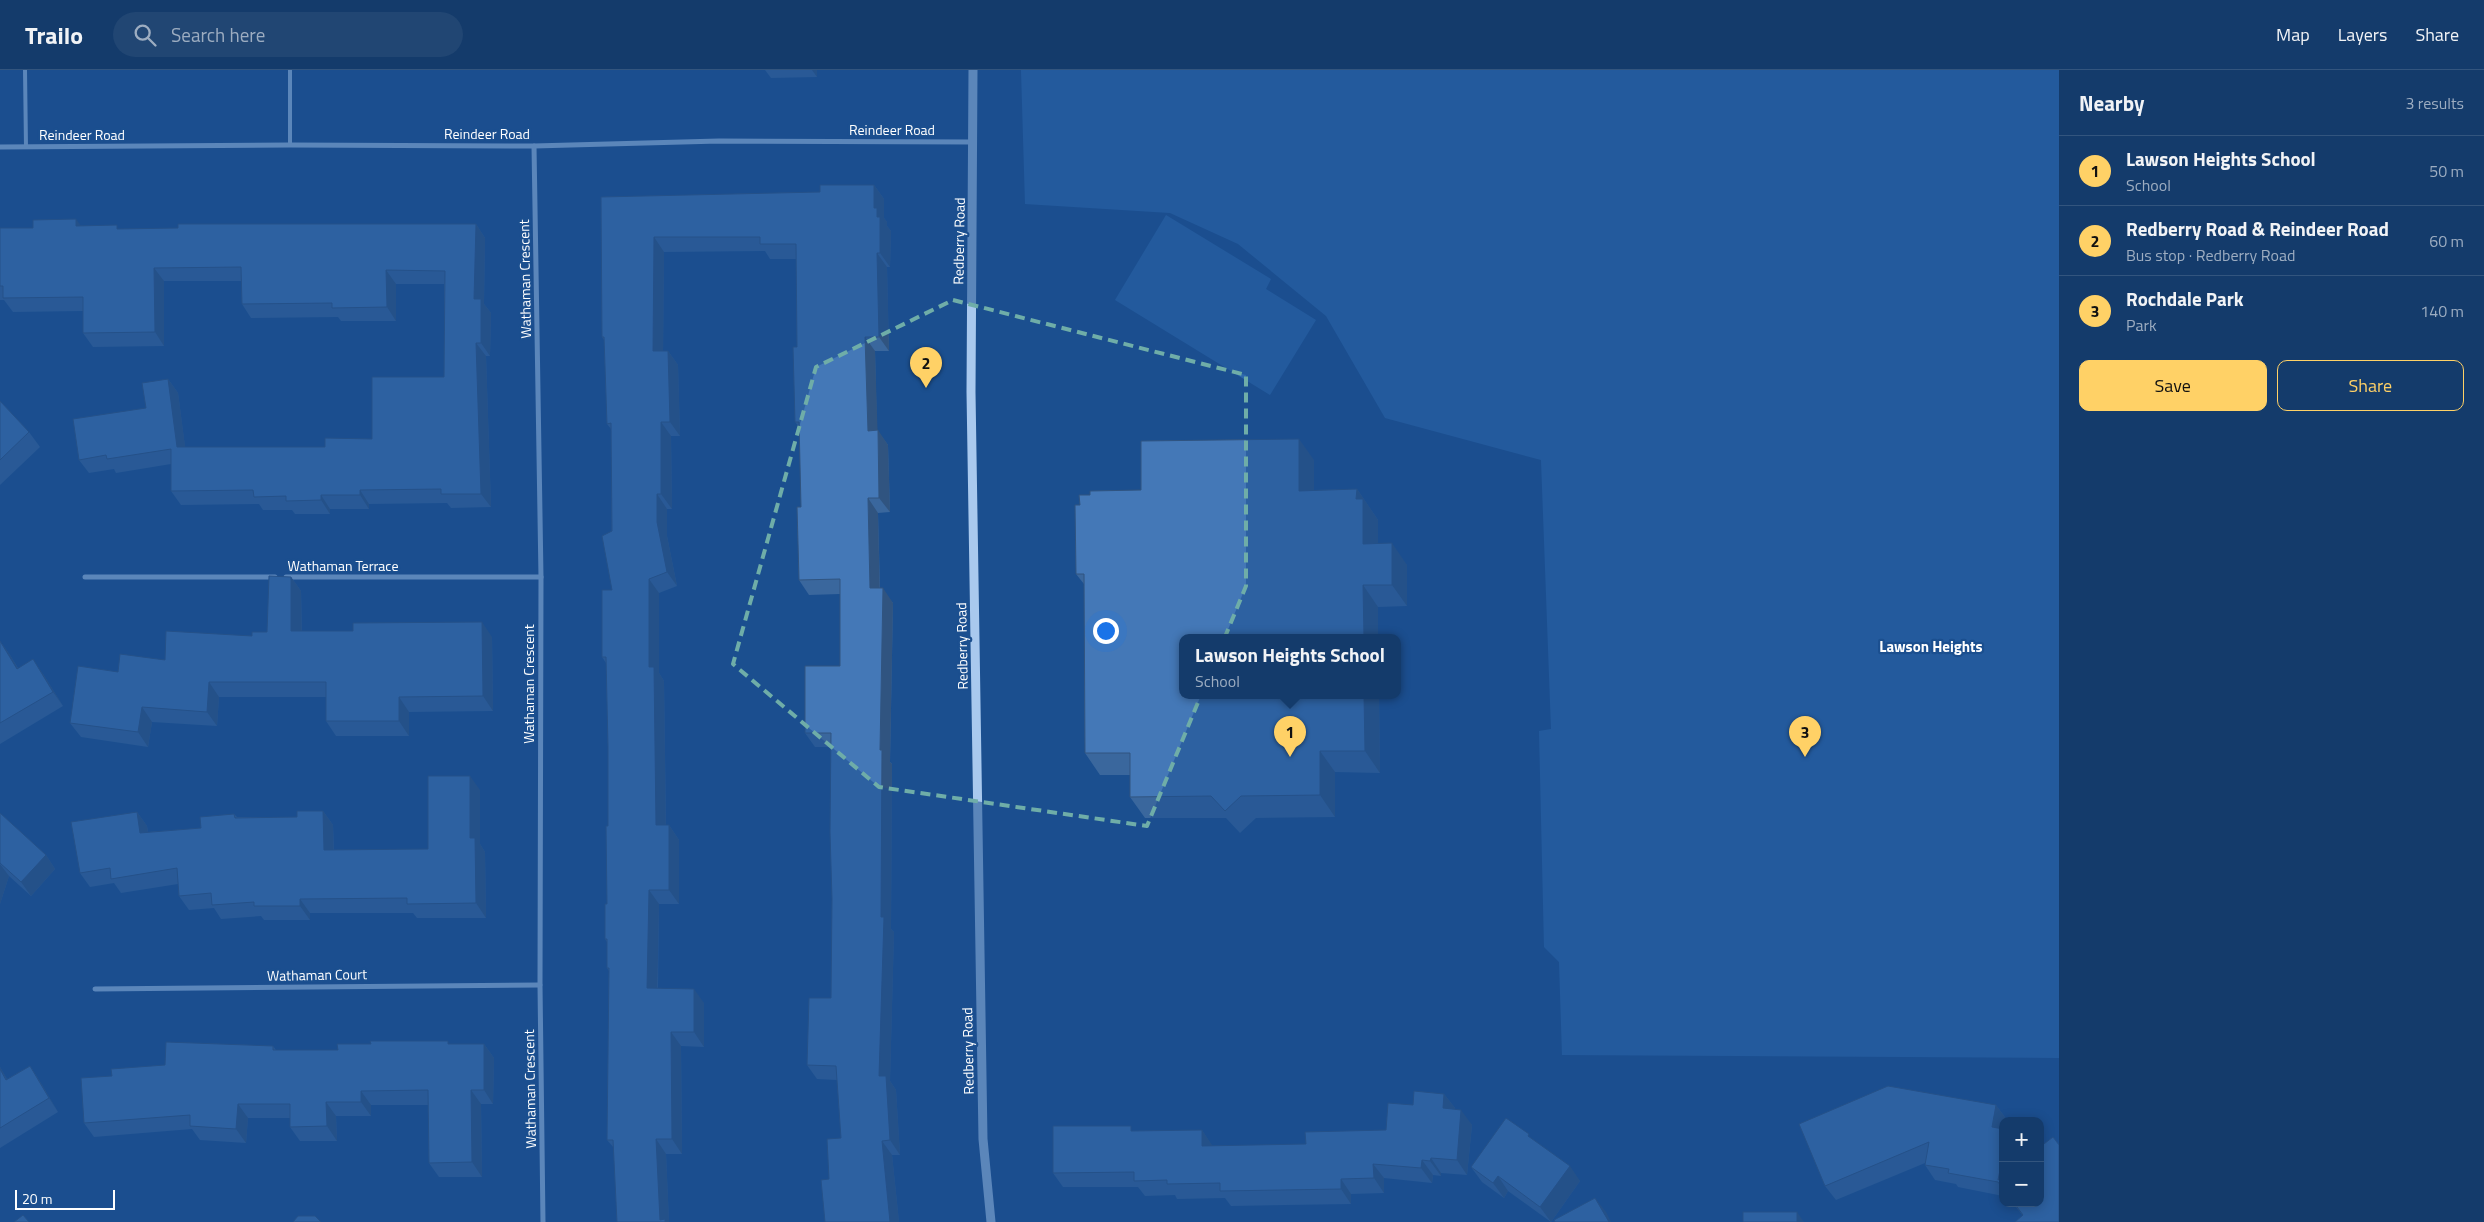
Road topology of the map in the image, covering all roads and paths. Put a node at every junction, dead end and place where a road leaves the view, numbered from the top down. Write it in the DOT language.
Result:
graph roads {
  1 [pos="25,70"];
  2 [pos="290,70"];
  3 [pos="973,70"];
  4 [pos="973,142"];
  5 [pos="290,145"];
  6 [pos="534,146"];
  7 [pos="0,147"];
  8 [pos="26,147"];
  9 [pos="85,577"];
  10 [pos="541,577"];
  11 [pos="540,985"];
  12 [pos="95,989"];
  13 [pos="543,1222"];
  14 [pos="991,1222"];
  1 -- 8 [label="lane"];
  2 -- 5 [label="lane"];
  3 -- 4 [label="street, Redberry Road"];
  4 -- 6 [label="street, Reindeer Road"];
  4 -- 14 [label="street, Redberry Road"];
  5 -- 6 [label="street, Reindeer Road"];
  5 -- 8 [label="street, Reindeer Road"];
  6 -- 10 [label="street, Wathaman Crescent"];
  7 -- 8 [label="street, Reindeer Road"];
  9 -- 10 [label="street, Wathaman Terrace"];
  10 -- 11 [label="street, Wathaman Crescent"];
  11 -- 12 [label="street, Wathaman Court"];
  11 -- 13 [label="street, Wathaman Crescent"];
}
